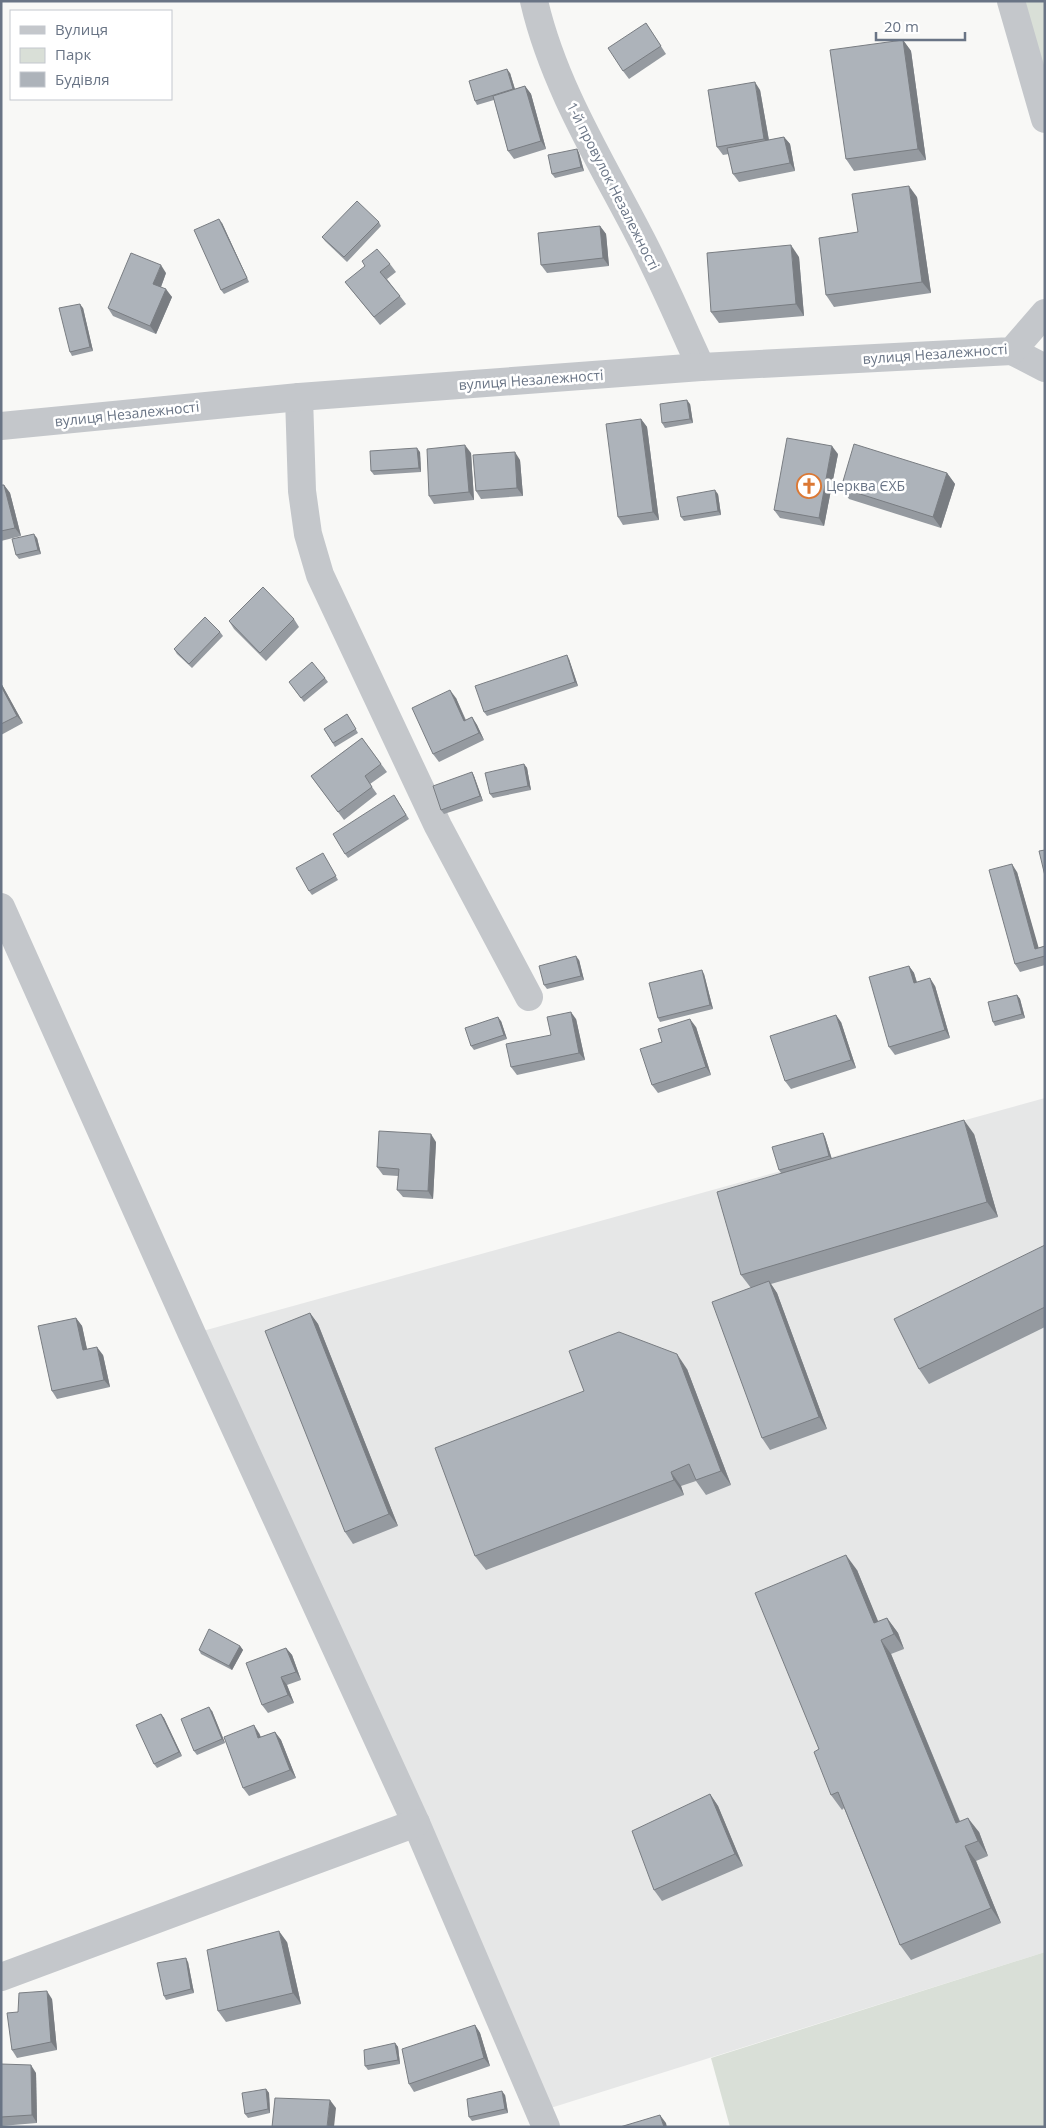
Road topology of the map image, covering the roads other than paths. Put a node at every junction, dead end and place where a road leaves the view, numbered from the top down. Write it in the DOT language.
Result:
graph roads {
  1 [pos="534,1"];
  2 [pos="1011,1"];
  3 [pos="1045,119"];
  4 [pos="1045,314"];
  5 [pos="1012,351"];
  6 [pos="701,367"];
  7 [pos="1045,368"];
  8 [pos="299,397"];
  9 [pos="1,426"];
  10 [pos="1,907"];
  11 [pos="529,997"];
  12 [pos="416,1823"];
  13 [pos="1,1977"];
  14 [pos="546,2127"];
  1 -- 6 [label="street, 1-й провулок Незалежності"];
  2 -- 3 [label="street"];
  4 -- 5 [label="street, вулиця Незалежності"];
  5 -- 6 [label="street, вулиця Незалежності"];
  5 -- 7 [label="street"];
  6 -- 8 [label="street, вулиця Незалежності"];
  8 -- 9 [label="street, вулиця Незалежності"];
  8 -- 11 [label="street"];
  10 -- 12 [label="street"];
  12 -- 13 [label="street"];
  12 -- 14 [label="street"];
}
